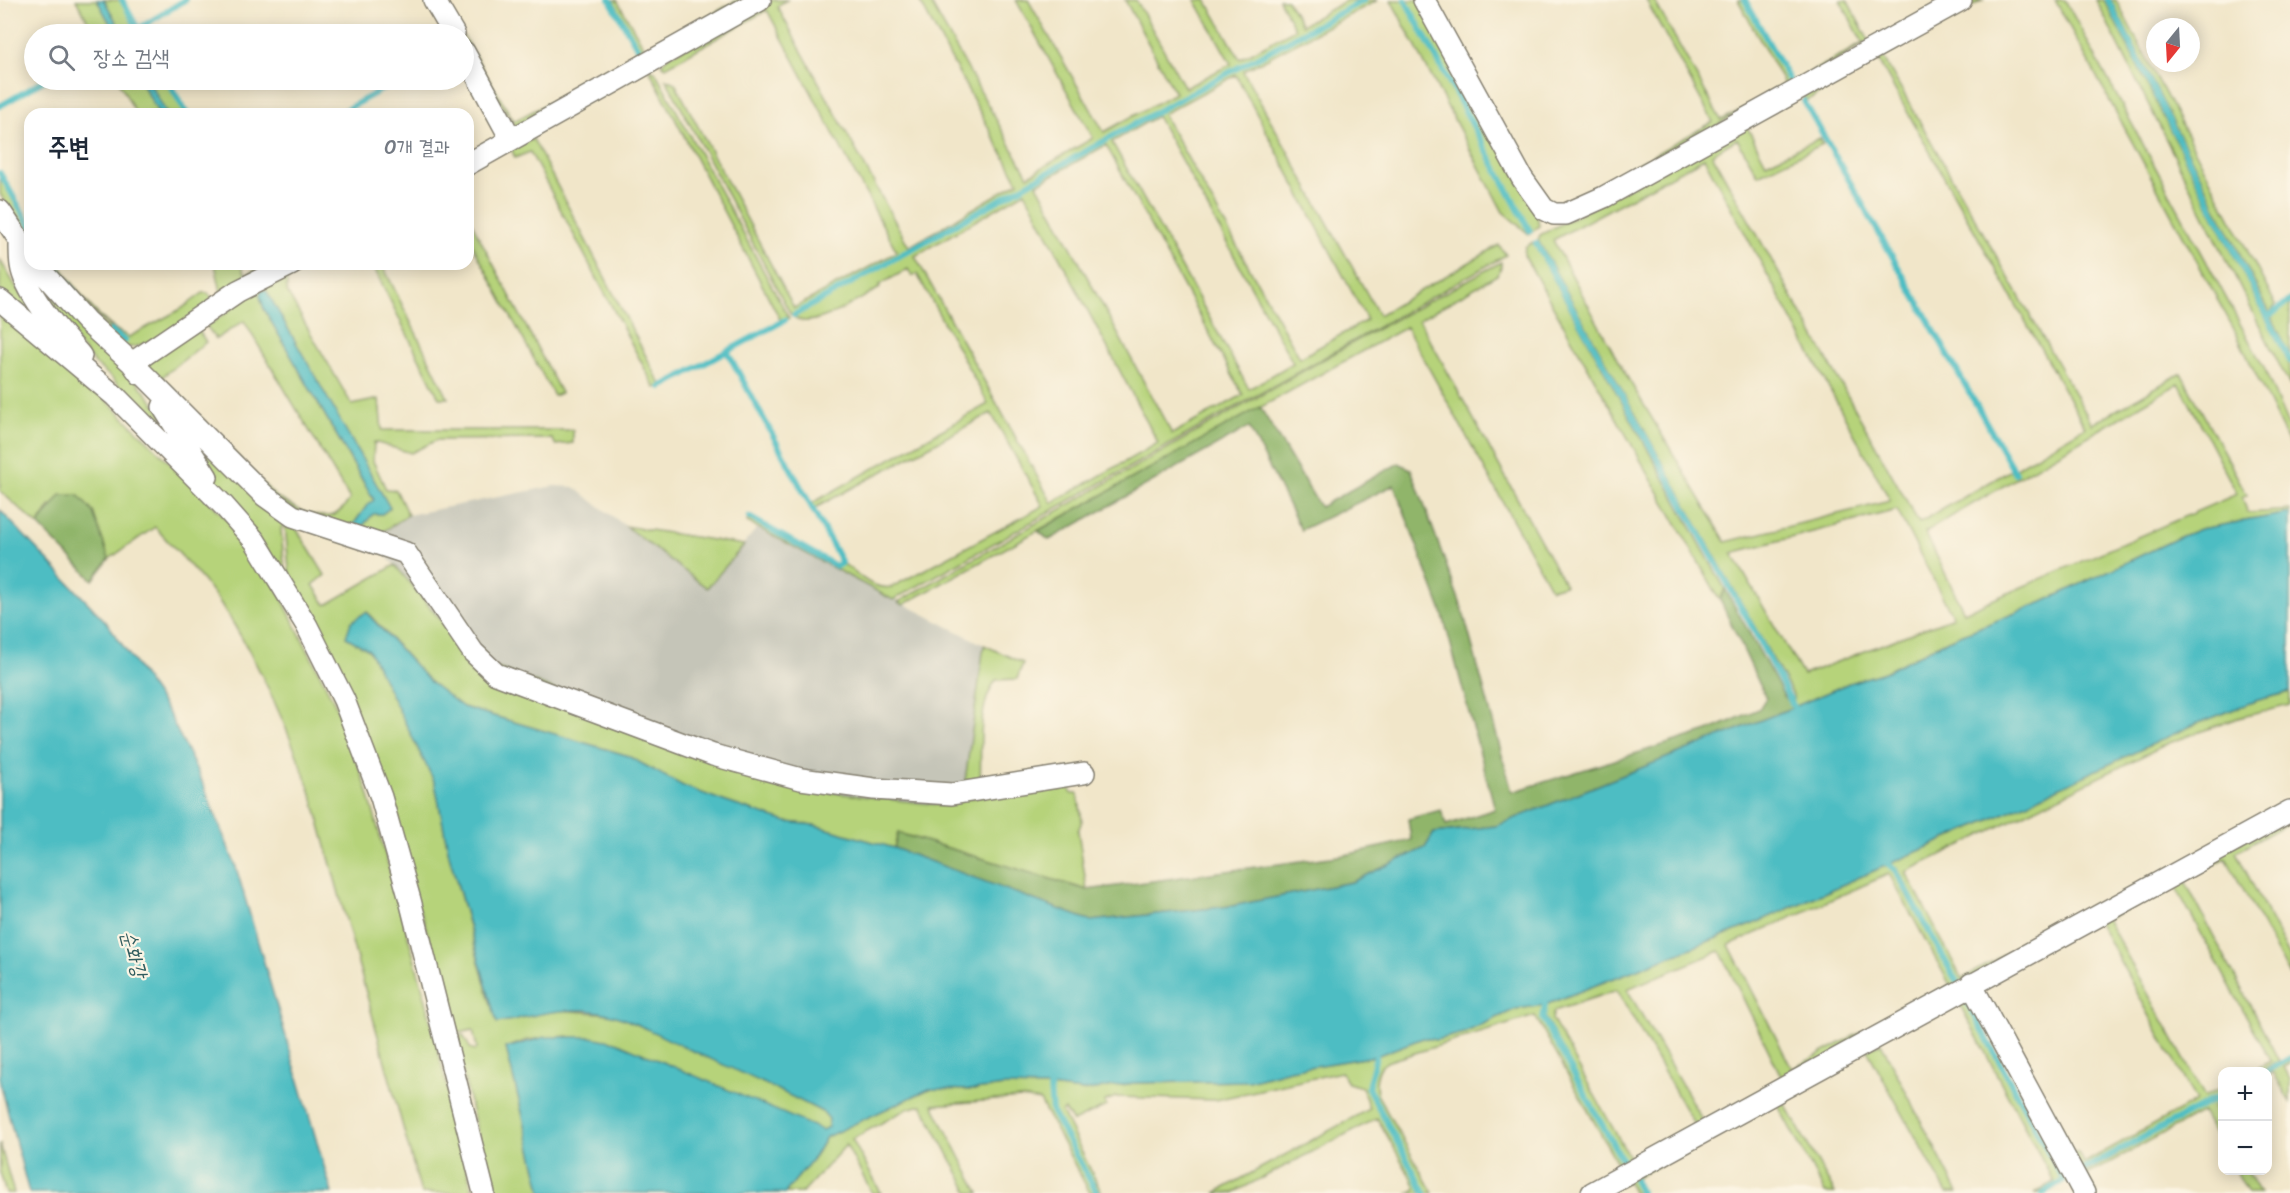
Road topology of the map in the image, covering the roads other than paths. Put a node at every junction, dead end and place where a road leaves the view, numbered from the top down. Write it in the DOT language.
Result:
graph roads {
  1 [pos="434,0"];
  2 [pos="760,0"];
  3 [pos="1424,0"];
  4 [pos="1961,0"];
  5 [pos="448,24"];
  6 [pos="474,71"];
  7 [pos="511,139"];
  8 [pos="474,161"];
  9 [pos="0,211"];
  10 [pos="24,247"];
  11 [pos="24,253"];
  12 [pos="40,270"];
  13 [pos="280,270"];
  14 [pos="0,300"];
  15 [pos="132,363"];
  16 [pos="115,396"];
  17 [pos="224,506"];
  18 [pos="1084,773"];
  19 [pos="2290,811"];
  20 [pos="1971,984"];
  21 [pos="484,1193"];
  22 [pos="1592,1193"];
  23 [pos="2084,1193"];
  1 -- 5 [label="street"];
  2 -- 7 [label="street"];
  3 -- 4 [label="street"];
  6 -- 7 [label="street"];
  7 -- 8 [label="street"];
  9 -- 10 [label="street"];
  11 -- 16 [label="street"];
  12 -- 15 [label="street"];
  13 -- 15 [label="street"];
  14 -- 16 [label="street"];
  15 -- 17 [label="street"];
  15 -- 18 [label="street"];
  16 -- 17 [label="street"];
  17 -- 21 [label="street"];
  19 -- 20 [label="street"];
  20 -- 22 [label="street"];
  20 -- 23 [label="street"];
}
